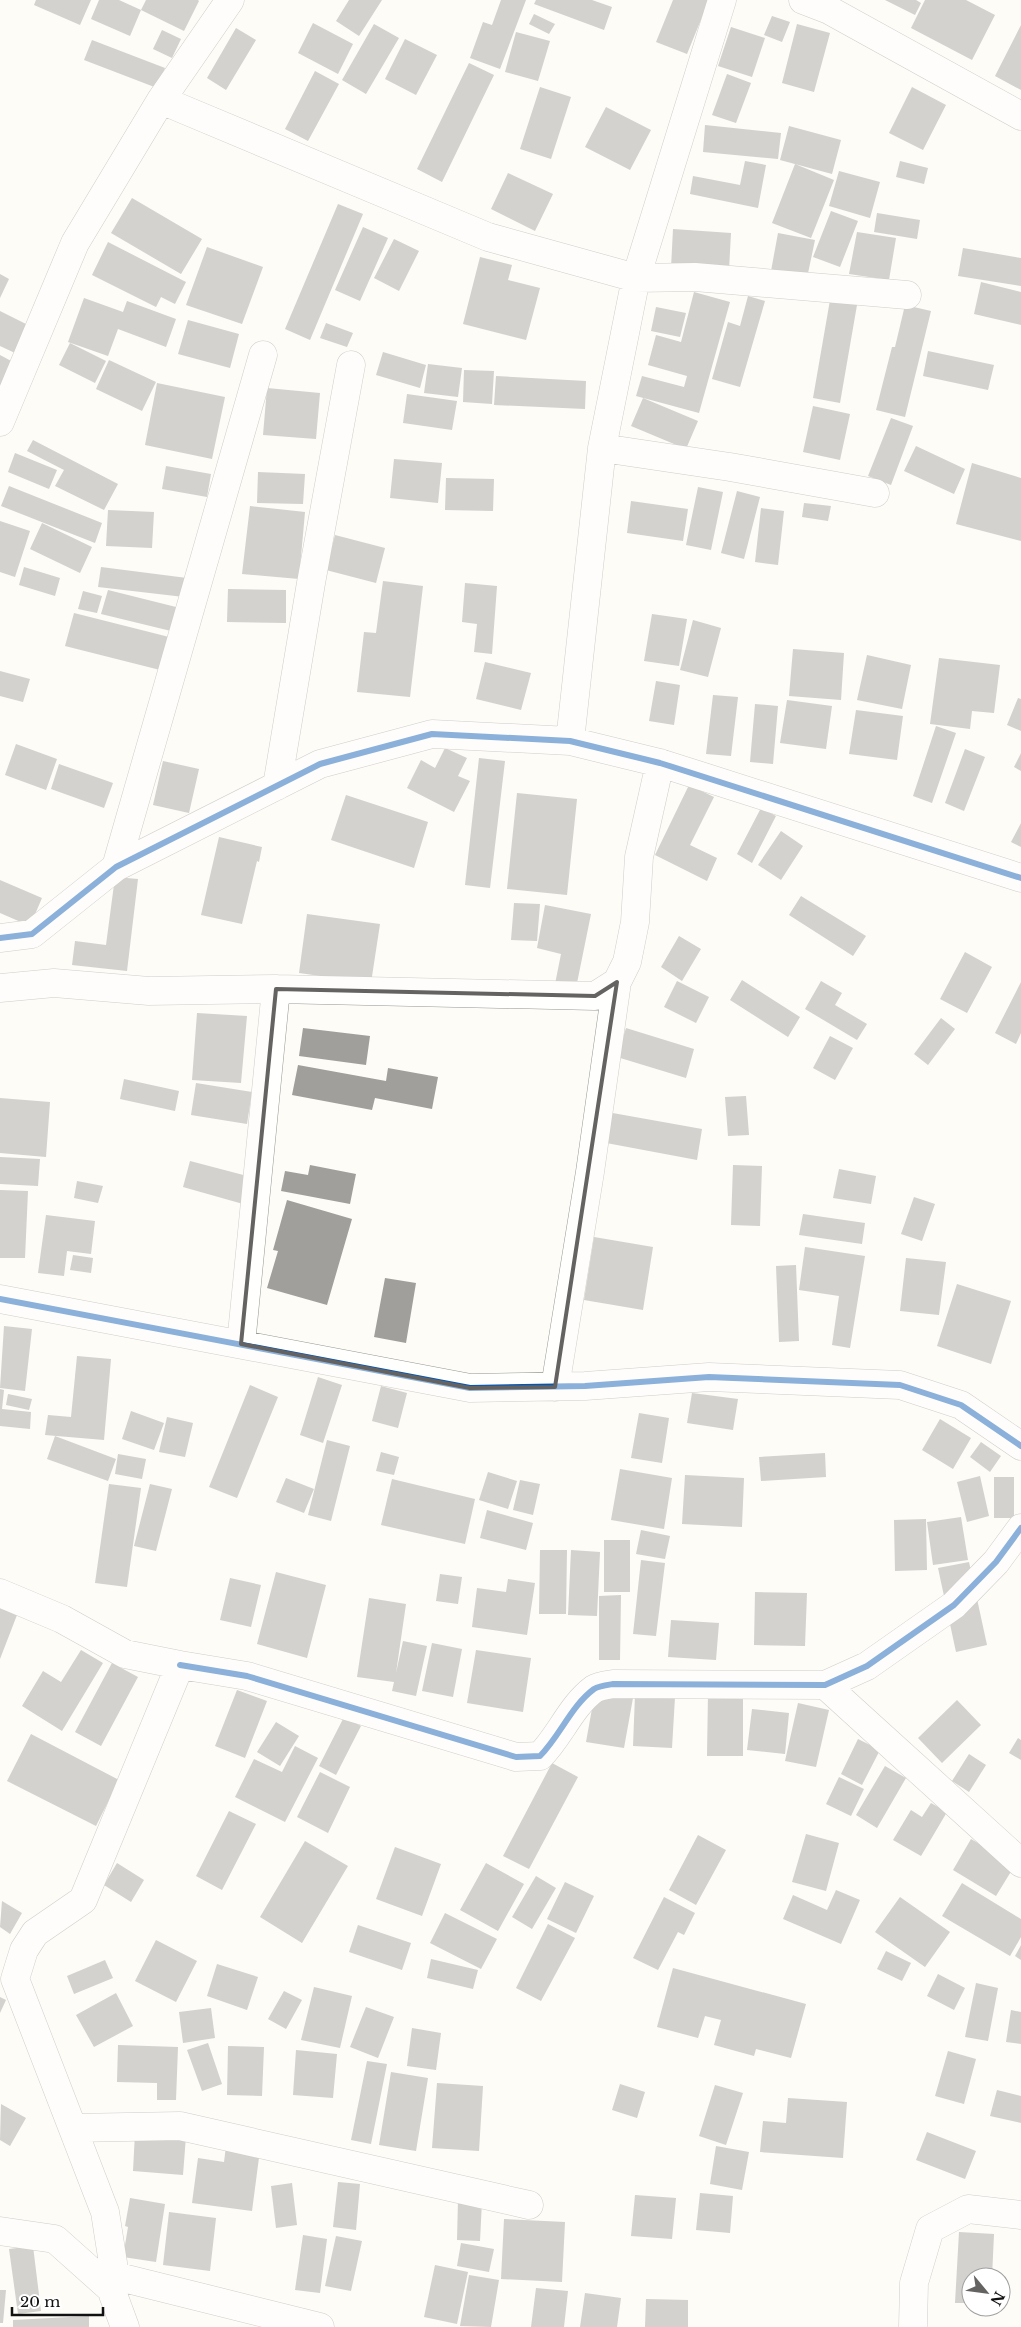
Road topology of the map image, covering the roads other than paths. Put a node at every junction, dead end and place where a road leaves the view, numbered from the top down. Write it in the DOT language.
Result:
graph roads {
  1 [pos="230,0"];
  2 [pos="722,0"];
  3 [pos="802,0"];
  4 [pos="162,100"];
  5 [pos="1021,116"];
  6 [pos="636,278"];
  7 [pos="907,295"];
  8 [pos="263,355"];
  9 [pos="351,365"];
  10 [pos="0,422"];
  11 [pos="602,448"];
  12 [pos="874,493"];
  13 [pos="570,741"];
  14 [pos="660,763"];
  15 [pos="277,786"];
  16 [pos="116,867"];
  17 [pos="1021,878"];
  18 [pos="0,938"];
  19 [pos="616,982"];
  20 [pos="0,988"];
  21 [pos="276,989"];
  22 [pos="0,1298"];
  23 [pos="241,1344"];
  24 [pos="555,1387"];
  25 [pos="1021,1446"];
  26 [pos="1021,1528"];
  27 [pos="0,1593"];
  28 [pos="180,1665"];
  29 [pos="825,1685"];
  30 [pos="1021,1863"];
  31 [pos="73,2128"];
  32 [pos="529,2205"];
  33 [pos="1021,2215"];
  34 [pos="0,2230"];
  35 [pos="113,2283"];
  36 [pos="125,2327"];
  37 [pos="320,2327"];
  38 [pos="913,2327"];
  1 -- 4 [label="street"];
  2 -- 6 [label="street"];
  3 -- 5 [label="street"];
  4 -- 6 [label="street"];
  4 -- 10 [label="street"];
  6 -- 7 [label="street"];
  6 -- 11 [label="street"];
  8 -- 16 [label="street"];
  9 -- 15 [label="street"];
  11 -- 12 [label="street"];
  11 -- 13 [label="street"];
  13 -- 14 [label="street"];
  13 -- 15 [label="street"];
  14 -- 17 [label="street"];
  14 -- 19 [label="street"];
  15 -- 16 [label="street"];
  16 -- 18 [label="street"];
  19 -- 21 [label="street"];
  19 -- 24 [label="street"];
  20 -- 21 [label="street"];
  21 -- 23 [label="street"];
  22 -- 23 [label="street"];
  23 -- 24 [label="street"];
  24 -- 25 [label="street"];
  26 -- 29 [label="street"];
  27 -- 28 [label="street"];
  28 -- 29 [label="street"];
  28 -- 31 [label="street"];
  29 -- 30 [label="street"];
  31 -- 32 [label="street"];
  31 -- 35 [label="street"];
  33 -- 38 [label="street"];
  34 -- 35 [label="street"];
  35 -- 36 [label="street"];
  35 -- 37 [label="street"];
}
